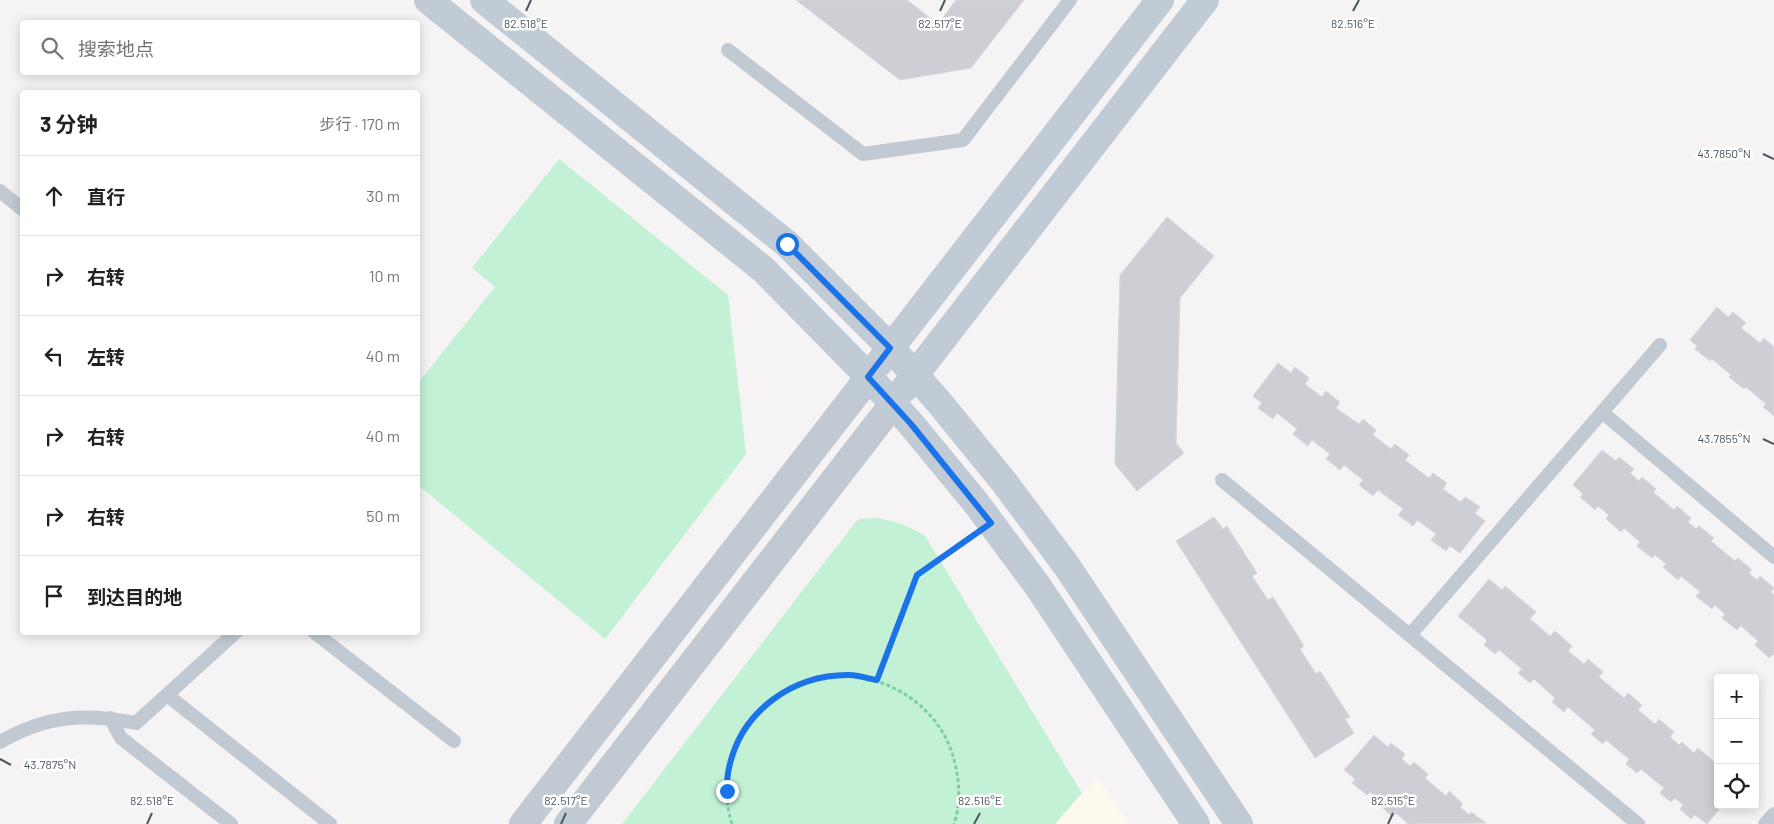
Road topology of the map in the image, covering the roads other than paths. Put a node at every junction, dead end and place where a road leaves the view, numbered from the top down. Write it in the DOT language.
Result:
graph roads {
  1 [pos="428,0"];
  2 [pos="484,0"];
  3 [pos="1070,0"];
  4 [pos="1160,0"];
  5 [pos="1205,0"];
  6 [pos="728,50"];
  7 [pos="0,191"];
  8 [pos="20,207"];
  9 [pos="1660,345"];
  10 [pos="890,348"];
  11 [pos="915,376"];
  12 [pos="868,377"];
  13 [pos="893,404"];
  14 [pos="1602,412"];
  15 [pos="1222,480"];
  16 [pos="1774,557"];
  17 [pos="233,635"];
  18 [pos="318,635"];
  19 [pos="1410,635"];
  20 [pos="167,695"];
  21 [pos="110,718"];
  22 [pos="454,741"];
  23 [pos="0,742"];
  24 [pos="1774,814"];
  25 [pos="231,824"];
  26 [pos="330,824"];
  27 [pos="523,824"];
  28 [pos="568,824"];
  29 [pos="1196,824"];
  30 [pos="1239,824"];
  31 [pos="1638,824"];
  32 [pos="1765,824"];
  1 -- 12 [label="street"];
  2 -- 10 [label="street"];
  3 -- 6 [label="lane"];
  4 -- 10 [label="street"];
  5 -- 11 [label="street"];
  7 -- 8 [label="lane"];
  9 -- 14 [label="lane"];
  10 -- 11 [label="street"];
  10 -- 12 [label="street"];
  11 -- 13 [label="street"];
  11 -- 30 [label="street"];
  12 -- 13 [label="street"];
  12 -- 27 [label="street"];
  13 -- 28 [label="street"];
  13 -- 29 [label="street"];
  14 -- 16 [label="lane"];
  14 -- 19 [label="lane"];
  15 -- 19 [label="lane"];
  17 -- 20 [label="lane"];
  18 -- 22 [label="lane"];
  19 -- 31 [label="lane"];
  20 -- 21 [label="lane"];
  20 -- 26 [label="lane"];
  21 -- 23 [label="lane"];
  21 -- 25 [label="lane"];
  24 -- 32 [label="lane"];
}
